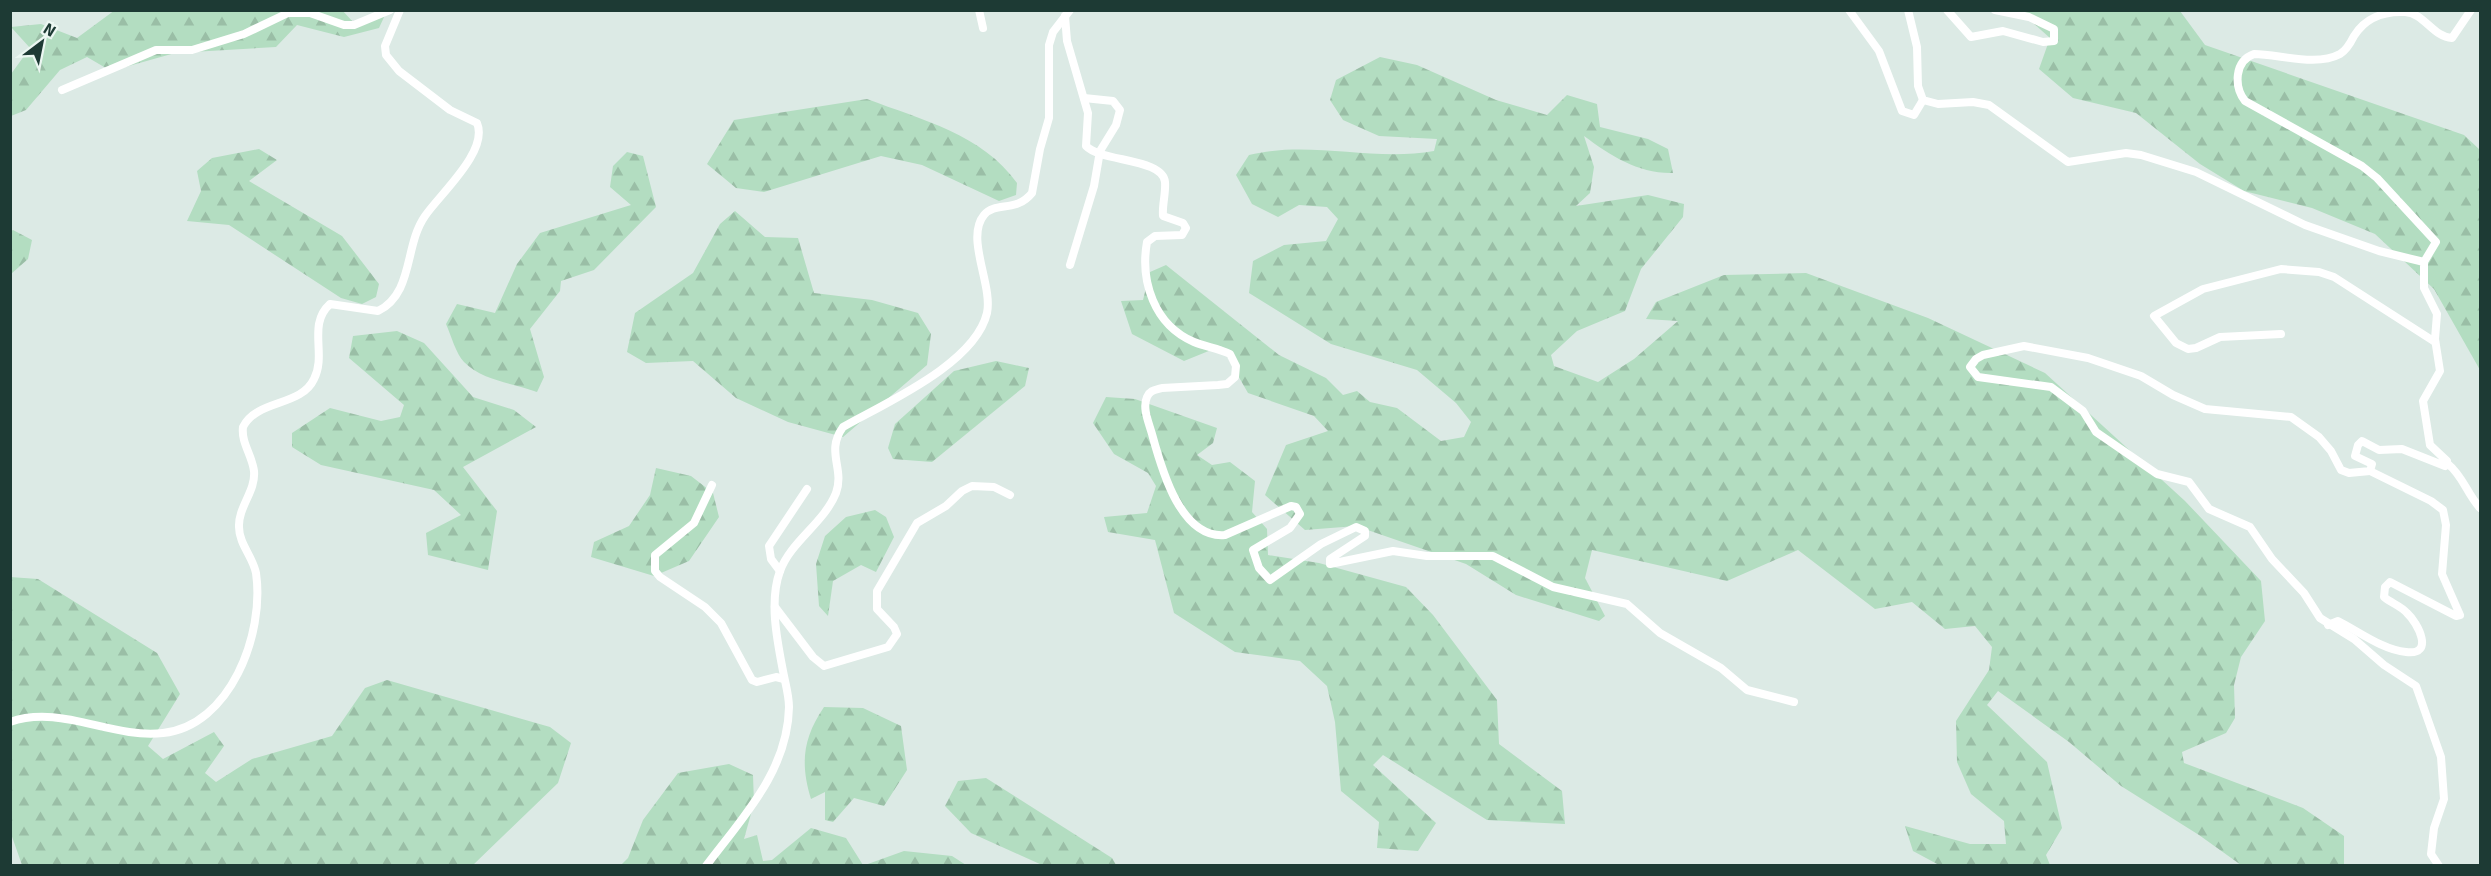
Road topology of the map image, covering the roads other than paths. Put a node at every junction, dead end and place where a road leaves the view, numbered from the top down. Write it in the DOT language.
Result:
graph roads {
  1 [pos="390,10"];
  2 [pos="400,10"];
  3 [pos="979,10"];
  4 [pos="1849,10"];
  5 [pos="1908,10"];
  6 [pos="1947,10"];
  7 [pos="1995,10"];
  8 [pos="2471,10"];
  9 [pos="1067,13"];
  10 [pos="983,28"];
  11 [pos="62,90"];
  12 [pos="1084,98"];
  13 [pos="1923,99"];
  14 [pos="1099,155"];
  15 [pos="2424,262"];
  16 [pos="1070,265"];
  17 [pos="2281,334"];
  18 [pos="2435,342"];
  19 [pos="2448,464"];
  20 [pos="2370,471"];
  21 [pos="712,485"];
  22 [pos="807,489"];
  23 [pos="1010,495"];
  24 [pos="2481,508"];
  25 [pos="780,571"];
  26 [pos="775,607"];
  27 [pos="2328,625"];
  28 [pos="784,679"];
  29 [pos="1794,702"];
  30 [pos="10,722"];
  31 [pos="706,866"];
  32 [pos="2439,866"];
  1 -- 11 [label="street"];
  2 -- 30 [label="street"];
  3 -- 10 [label="street"];
  4 -- 13 [label="street"];
  5 -- 13 [label="street"];
  6 -- 7 [label="street"];
  8 -- 15 [label="street"];
  9 -- 12 [label="street"];
  9 -- 25 [label="street"];
  12 -- 14 [label="street"];
  12 -- 14 [label="street"];
  13 -- 15 [label="street"];
  14 -- 16 [label="street"];
  14 -- 29 [label="street"];
  15 -- 18 [label="street"];
  17 -- 18 [label="street"];
  18 -- 19 [label="street"];
  19 -- 20 [label="street"];
  19 -- 24 [label="street"];
  20 -- 27 [label="street"];
  20 -- 27 [label="street"];
  21 -- 28 [label="street"];
  22 -- 25 [label="street"];
  23 -- 26 [label="street"];
  25 -- 26 [label="street"];
  26 -- 28 [label="street"];
  27 -- 32 [label="street"];
  28 -- 31 [label="street"];
}
